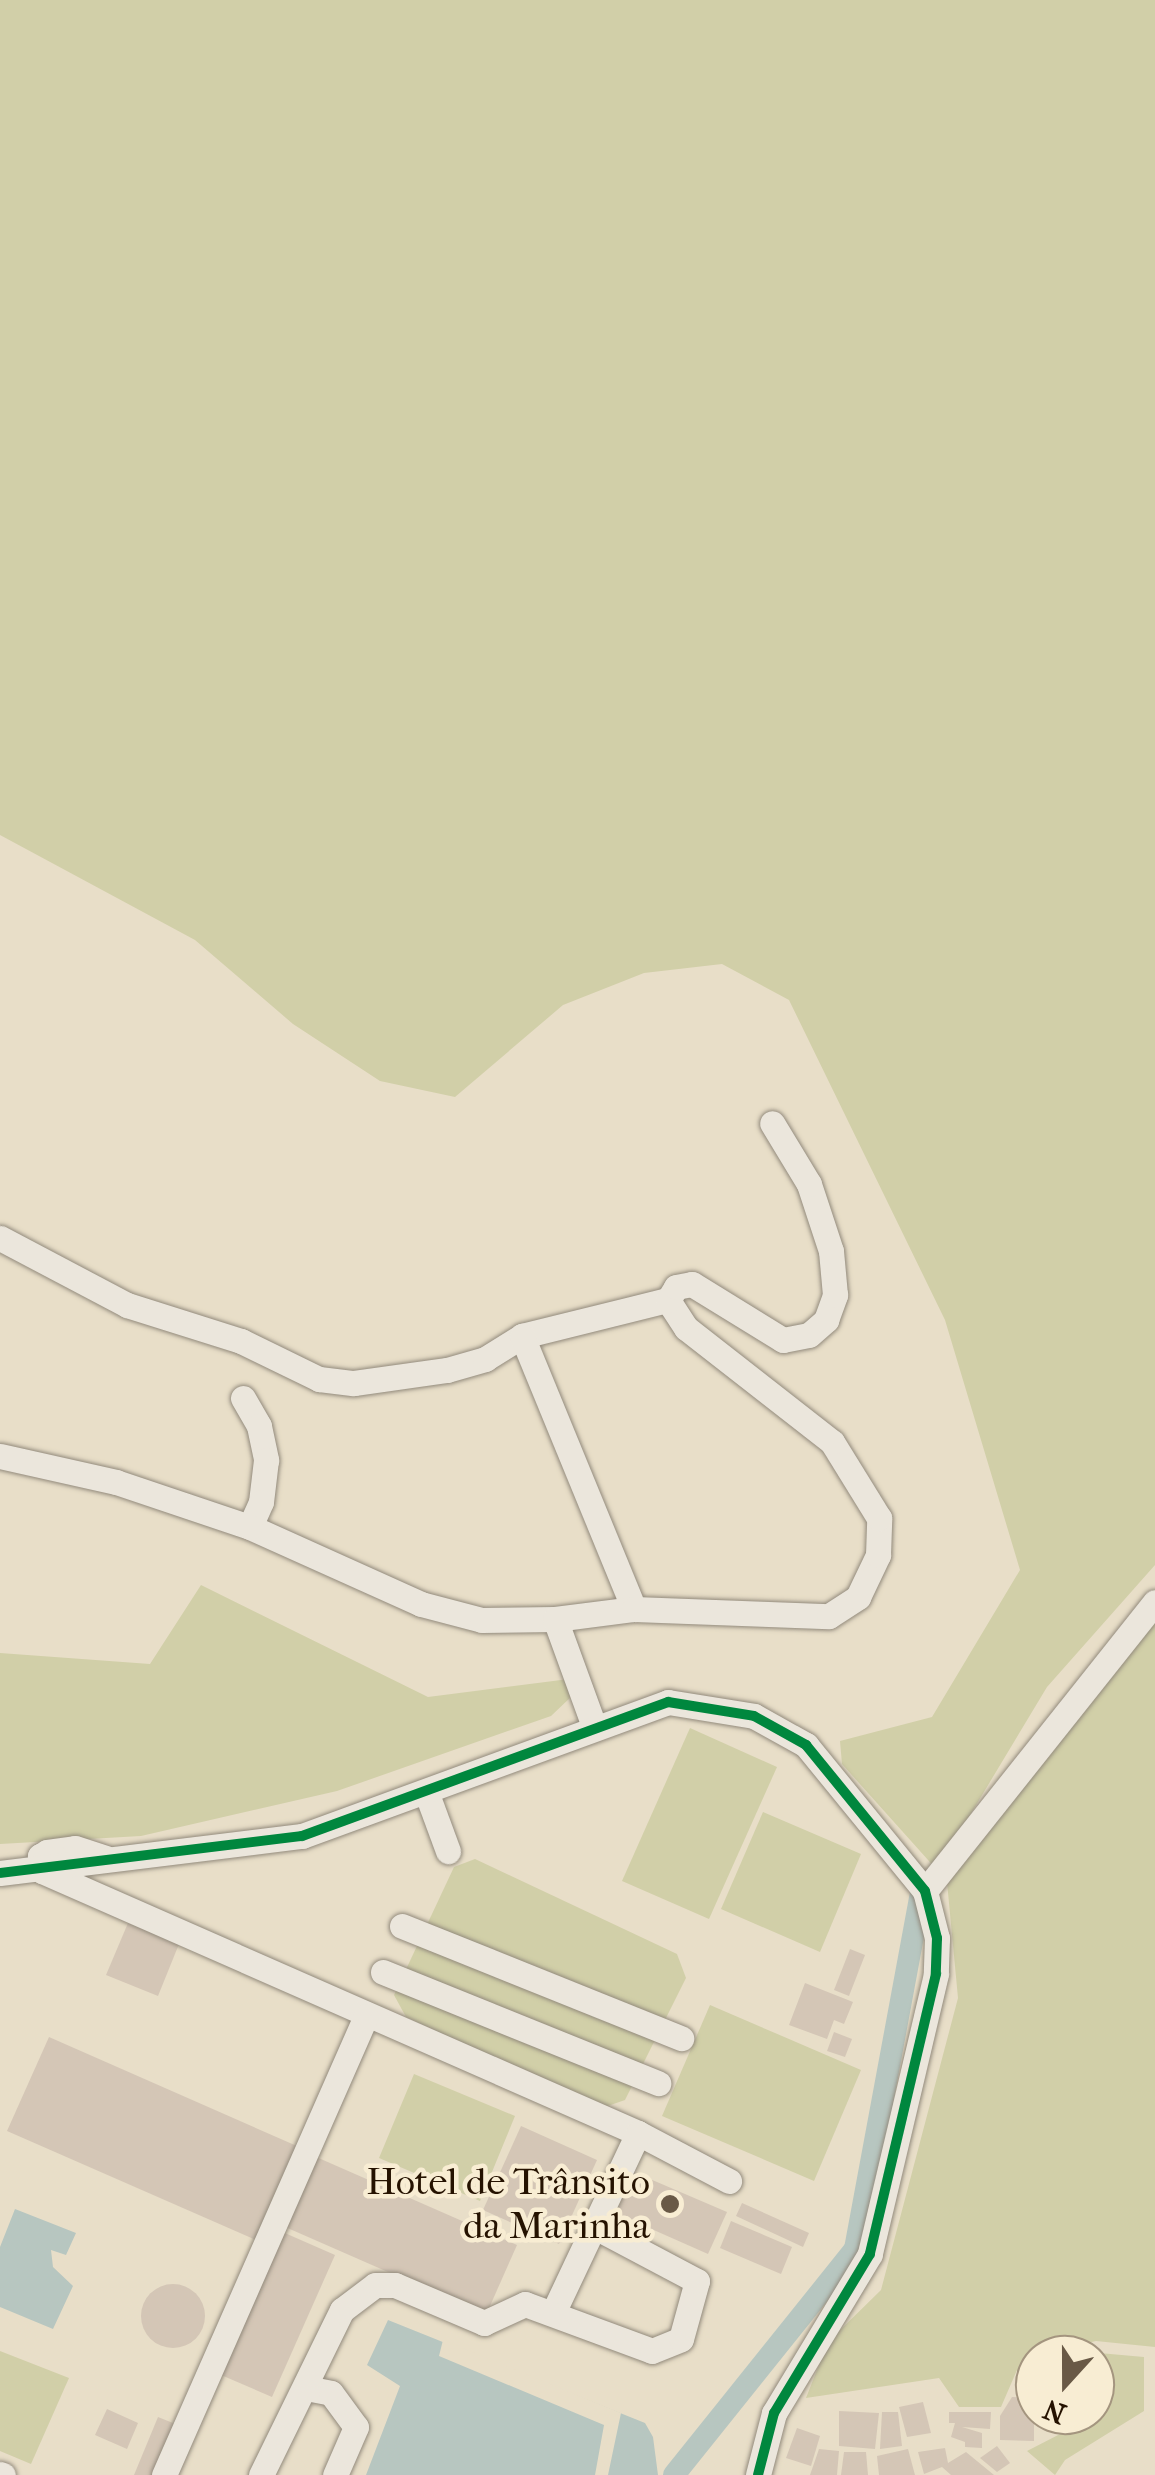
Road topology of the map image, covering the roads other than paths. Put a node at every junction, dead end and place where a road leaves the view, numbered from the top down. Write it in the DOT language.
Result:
graph roads {
  1 [pos="772,1124"];
  2 [pos="0,1238"];
  3 [pos="668,1300"];
  4 [pos="522,1336"];
  5 [pos="243,1398"];
  6 [pos="0,1456"];
  7 [pos="250,1527"];
  8 [pos="1155,1602"];
  9 [pos="634,1609"];
  10 [pos="556,1619"];
  11 [pos="594,1726"];
  12 [pos="427,1794"];
  13 [pos="448,1851"];
  14 [pos="42,1871"];
  15 [pos="2,1877"];
  16 [pos="925,1892"];
  17 [pos="402,1926"];
  18 [pos="383,1972"];
  19 [pos="366,2016"];
  20 [pos="681,2038"];
  21 [pos="658,2083"];
  22 [pos="638,2133"];
  23 [pos="729,2181"];
  24 [pos="593,2226"];
  25 [pos="554,2313"];
  26 [pos="306,2388"];
  27 [pos="164,2475"];
  28 [pos="261,2475"];
  29 [pos="334,2475"];
  30 [pos="758,2475"];
  1 -- 3 [label="street"];
  2 -- 4 [label="street"];
  3 -- 4 [label="street"];
  3 -- 9 [label="street"];
  4 -- 9 [label="street"];
  5 -- 7 [label="street"];
  6 -- 7 [label="street"];
  7 -- 10 [label="street"];
  8 -- 16 [label="street"];
  9 -- 10 [label="street"];
  10 -- 11 [label="street"];
  11 -- 12 [label="street"];
  11 -- 16 [label="street"];
  12 -- 13 [label="street"];
  12 -- 14 [label="street"];
  14 -- 15 [label="street"];
  14 -- 19 [label="street"];
  16 -- 30 [label="street"];
  17 -- 20 [label="street"];
  18 -- 21 [label="street"];
  19 -- 22 [label="street"];
  19 -- 27 [label="street"];
  22 -- 23 [label="street"];
  22 -- 24 [label="street"];
  24 -- 25 [label="street"];
  24 -- 25 [label="street"];
  25 -- 26 [label="street"];
  26 -- 28 [label="street"];
  26 -- 29 [label="street"];
}
